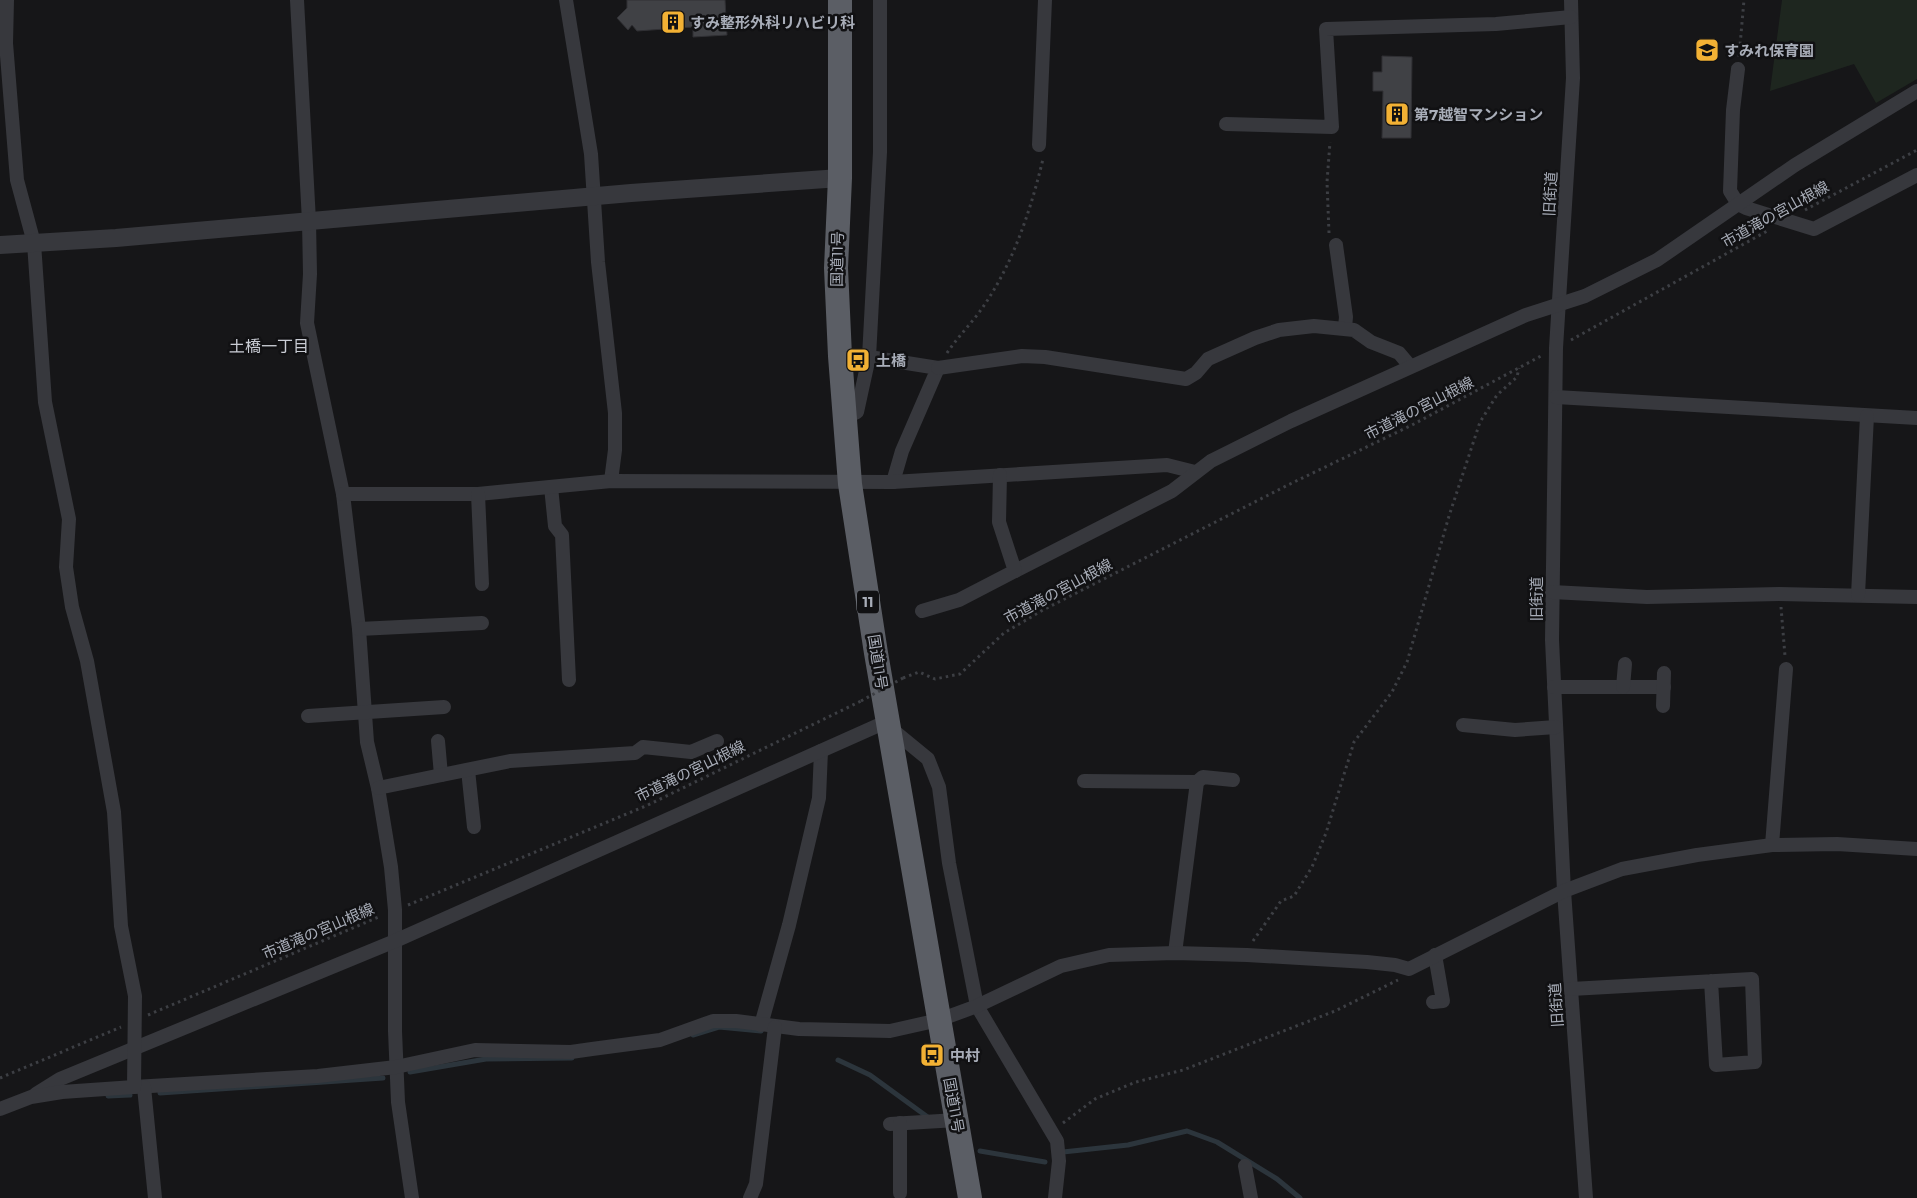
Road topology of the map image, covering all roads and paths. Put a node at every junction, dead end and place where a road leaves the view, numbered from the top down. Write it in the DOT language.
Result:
graph roads {
  1 [pos="7,0"];
  2 [pos="297,0"];
  3 [pos="566,0"];
  4 [pos="840,0"];
  5 [pos="880,0"];
  6 [pos="1045,0"];
  7 [pos="1571,0"];
  8 [pos="1744,0"];
  9 [pos="1571,17"];
  10 [pos="1738,69"];
  11 [pos="1917,91"];
  12 [pos="1226,124"];
  13 [pos="1332,127"];
  14 [pos="1039,145"];
  15 [pos="1917,150"];
  16 [pos="1917,174"];
  17 [pos="840,178"];
  18 [pos="593,197"];
  19 [pos="1738,204"];
  20 [pos="1785,220"];
  21 [pos="309,222"];
  22 [pos="34,242"];
  23 [pos="0,245"];
  24 [pos="1336,245"];
  25 [pos="1560,302"];
  26 [pos="1345,327"];
  27 [pos="1556,348"];
  28 [pos="869,357"];
  29 [pos="1410,366"];
  30 [pos="938,368"];
  31 [pos="1520,368"];
  32 [pos="1556,397"];
  33 [pos="1867,416"];
  34 [pos="845,418"];
  35 [pos="1917,418"];
  36 [pos="1196,472"];
  37 [pos="1000,475"];
  38 [pos="611,481"];
  39 [pos="893,482"];
  40 [pos="850,484"];
  41 [pos="551,487"];
  42 [pos="343,494"];
  43 [pos="478,494"];
  44 [pos="1015,571"];
  45 [pos="482,584"];
  46 [pos="1552,592"];
  47 [pos="1780,594"];
  48 [pos="1858,595"];
  49 [pos="1917,597"];
  50 [pos="922,612"];
  51 [pos="482,623"];
  52 [pos="359,630"];
  53 [pos="1625,664"];
  54 [pos="1786,669"];
  55 [pos="1664,673"];
  56 [pos="569,680"];
  57 [pos="1554,687"];
  58 [pos="1623,687"];
  59 [pos="1664,688"];
  60 [pos="1663,706"];
  61 [pos="444,707"];
  62 [pos="365,713"];
  63 [pos="308,716"];
  64 [pos="888,724"];
  65 [pos="1463,726"];
  66 [pos="1556,727"];
  67 [pos="438,741"];
  68 [pos="716,741"];
  69 [pos="821,751"];
  70 [pos="468,770"];
  71 [pos="441,775"];
  72 [pos="1233,780"];
  73 [pos="1084,781"];
  74 [pos="1197,782"];
  75 [pos="378,788"];
  76 [pos="474,827"];
  77 [pos="1772,845"];
  78 [pos="1917,849"];
  79 [pos="1564,891"];
  80 [pos="395,910"];
  81 [pos="395,941"];
  82 [pos="1175,953"];
  83 [pos="1247,955"];
  84 [pos="1435,956"];
  85 [pos="1409,969"];
  86 [pos="1711,981"];
  87 [pos="1571,988"];
  88 [pos="1433,1002"];
  89 [pos="977,1006"];
  90 [pos="136,1020"];
  91 [pos="939,1020"];
  92 [pos="768,1026"];
  93 [pos="133,1050"];
  94 [pos="396,1067"];
  95 [pos="0,1078"];
  96 [pos="139,1087"];
  97 [pos="31,1097"];
  98 [pos="0,1109"];
  99 [pos="941,1120"];
  100 [pos="1051,1132"];
  101 [pos="1245,1166"];
  102 [pos="900,1193"];
  103 [pos="155,1198"];
  104 [pos="412,1198"];
  105 [pos="750,1198"];
  106 [pos="970,1198"];
  107 [pos="1055,1198"];
  108 [pos="1251,1198"];
  109 [pos="1586,1198"];
  1 -- 22 [label="street"];
  2 -- 21 [label="street"];
  3 -- 18 [label="street"];
  4 -- 17 [label="highway, 国道11号 / 11"];
  5 -- 28 [label="street"];
  6 -- 14 [label="street"];
  7 -- 9 [label="street, 旧街道"];
  8 -- 10 [label="path"];
  9 -- 13 [label="street"];
  9 -- 25 [label="street, 旧街道"];
  10 -- 19 [label="street"];
  11 -- 19 [label="street"];
  12 -- 13 [label="street"];
  13 -- 24 [label="path"];
  14 -- 30 [label="path"];
  15 -- 20 [label="path, 市道滝の宮山根線"];
  16 -- 20 [label="street"];
  17 -- 18 [label="street"];
  17 -- 34 [label="highway, 国道11号 / 11"];
  18 -- 21 [label="street"];
  18 -- 38 [label="street"];
  19 -- 20 [label="street"];
  19 -- 25 [label="street"];
  20 -- 27 [label="path, 市道滝の宮山根線"];
  21 -- 22 [label="street"];
  21 -- 42 [label="street"];
  22 -- 23 [label="street"];
  22 -- 90 [label="street"];
  24 -- 26 [label="street"];
  25 -- 27 [label="street, 旧街道"];
  25 -- 29 [label="street"];
  26 -- 29 [label="street"];
  26 -- 30 [label="street"];
  27 -- 31 [label="path, 市道滝の宮山根線"];
  27 -- 32 [label="street, 旧街道"];
  28 -- 30 [label="street"];
  28 -- 34 [label="street"];
  29 -- 36 [label="street"];
  30 -- 39 [label="street"];
  31 -- 80 [label="path, 市道滝の宮山根線, bridge"];
  31 -- 83 [label="path"];
  32 -- 33 [label="street"];
  32 -- 46 [label="street, 旧街道"];
  33 -- 35 [label="street"];
  33 -- 48 [label="street"];
  34 -- 40 [label="highway, 国道11号 / 11"];
  36 -- 37 [label="street"];
  36 -- 44 [label="street"];
  37 -- 39 [label="street"];
  37 -- 44 [label="street"];
  38 -- 40 [label="street"];
  38 -- 41 [label="street"];
  39 -- 40 [label="street"];
  40 -- 64 [label="highway, 国道11号 / 11"];
  41 -- 43 [label="street"];
  41 -- 56 [label="street"];
  42 -- 43 [label="street"];
  42 -- 52 [label="street"];
  43 -- 45 [label="street"];
  44 -- 50 [label="street"];
  46 -- 47 [label="street"];
  46 -- 57 [label="street, 旧街道"];
  47 -- 48 [label="street"];
  47 -- 54 [label="path"];
  48 -- 49 [label="street"];
  51 -- 52 [label="street"];
  52 -- 62 [label="street"];
  53 -- 58 [label="street"];
  54 -- 77 [label="street"];
  55 -- 59 [label="street"];
  57 -- 58 [label="street"];
  57 -- 66 [label="street, 旧街道"];
  58 -- 59 [label="street"];
  59 -- 60 [label="street"];
  61 -- 62 [label="street"];
  62 -- 63 [label="street"];
  62 -- 75 [label="street"];
  64 -- 69 [label="street"];
  64 -- 89 [label="street"];
  64 -- 91 [label="highway, 国道11号 / 11"];
  65 -- 66 [label="street"];
  66 -- 79 [label="street, 旧街道"];
  67 -- 71 [label="street"];
  68 -- 70 [label="street"];
  69 -- 81 [label="street"];
  69 -- 92 [label="street"];
  70 -- 71 [label="street"];
  70 -- 76 [label="street"];
  71 -- 75 [label="street"];
  72 -- 74 [label="street"];
  73 -- 74 [label="street"];
  74 -- 82 [label="street"];
  75 -- 80 [label="street"];
  77 -- 78 [label="street"];
  77 -- 79 [label="street"];
  79 -- 84 [label="street"];
  79 -- 87 [label="street, 旧街道"];
  80 -- 81 [label="street"];
  80 -- 90 [label="path, 市道滝の宮山根線"];
  81 -- 93 [label="street"];
  81 -- 94 [label="street"];
  82 -- 83 [label="street"];
  82 -- 89 [label="street"];
  83 -- 85 [label="street"];
  84 -- 85 [label="street"];
  84 -- 88 [label="street"];
  85 -- 100 [label="path"];
  86 -- 86 [label="street"];
  86 -- 87 [label="street"];
  87 -- 109 [label="street, 旧街道"];
  89 -- 91 [label="street"];
  89 -- 100 [label="street"];
  90 -- 93 [label="street"];
  90 -- 95 [label="path, 市道滝の宮山根線"];
  91 -- 92 [label="street"];
  91 -- 99 [label="highway, 国道11号 / 11"];
  92 -- 94 [label="street"];
  92 -- 105 [label="street"];
  93 -- 96 [label="street"];
  93 -- 97 [label="street"];
  94 -- 96 [label="street"];
  94 -- 104 [label="street"];
  96 -- 97 [label="street"];
  96 -- 103 [label="street"];
  97 -- 98 [label="street"];
  99 -- 102 [label="street"];
  99 -- 106 [label="highway, 国道11号 / 11"];
  100 -- 107 [label="street"];
  101 -- 108 [label="street"];
}
